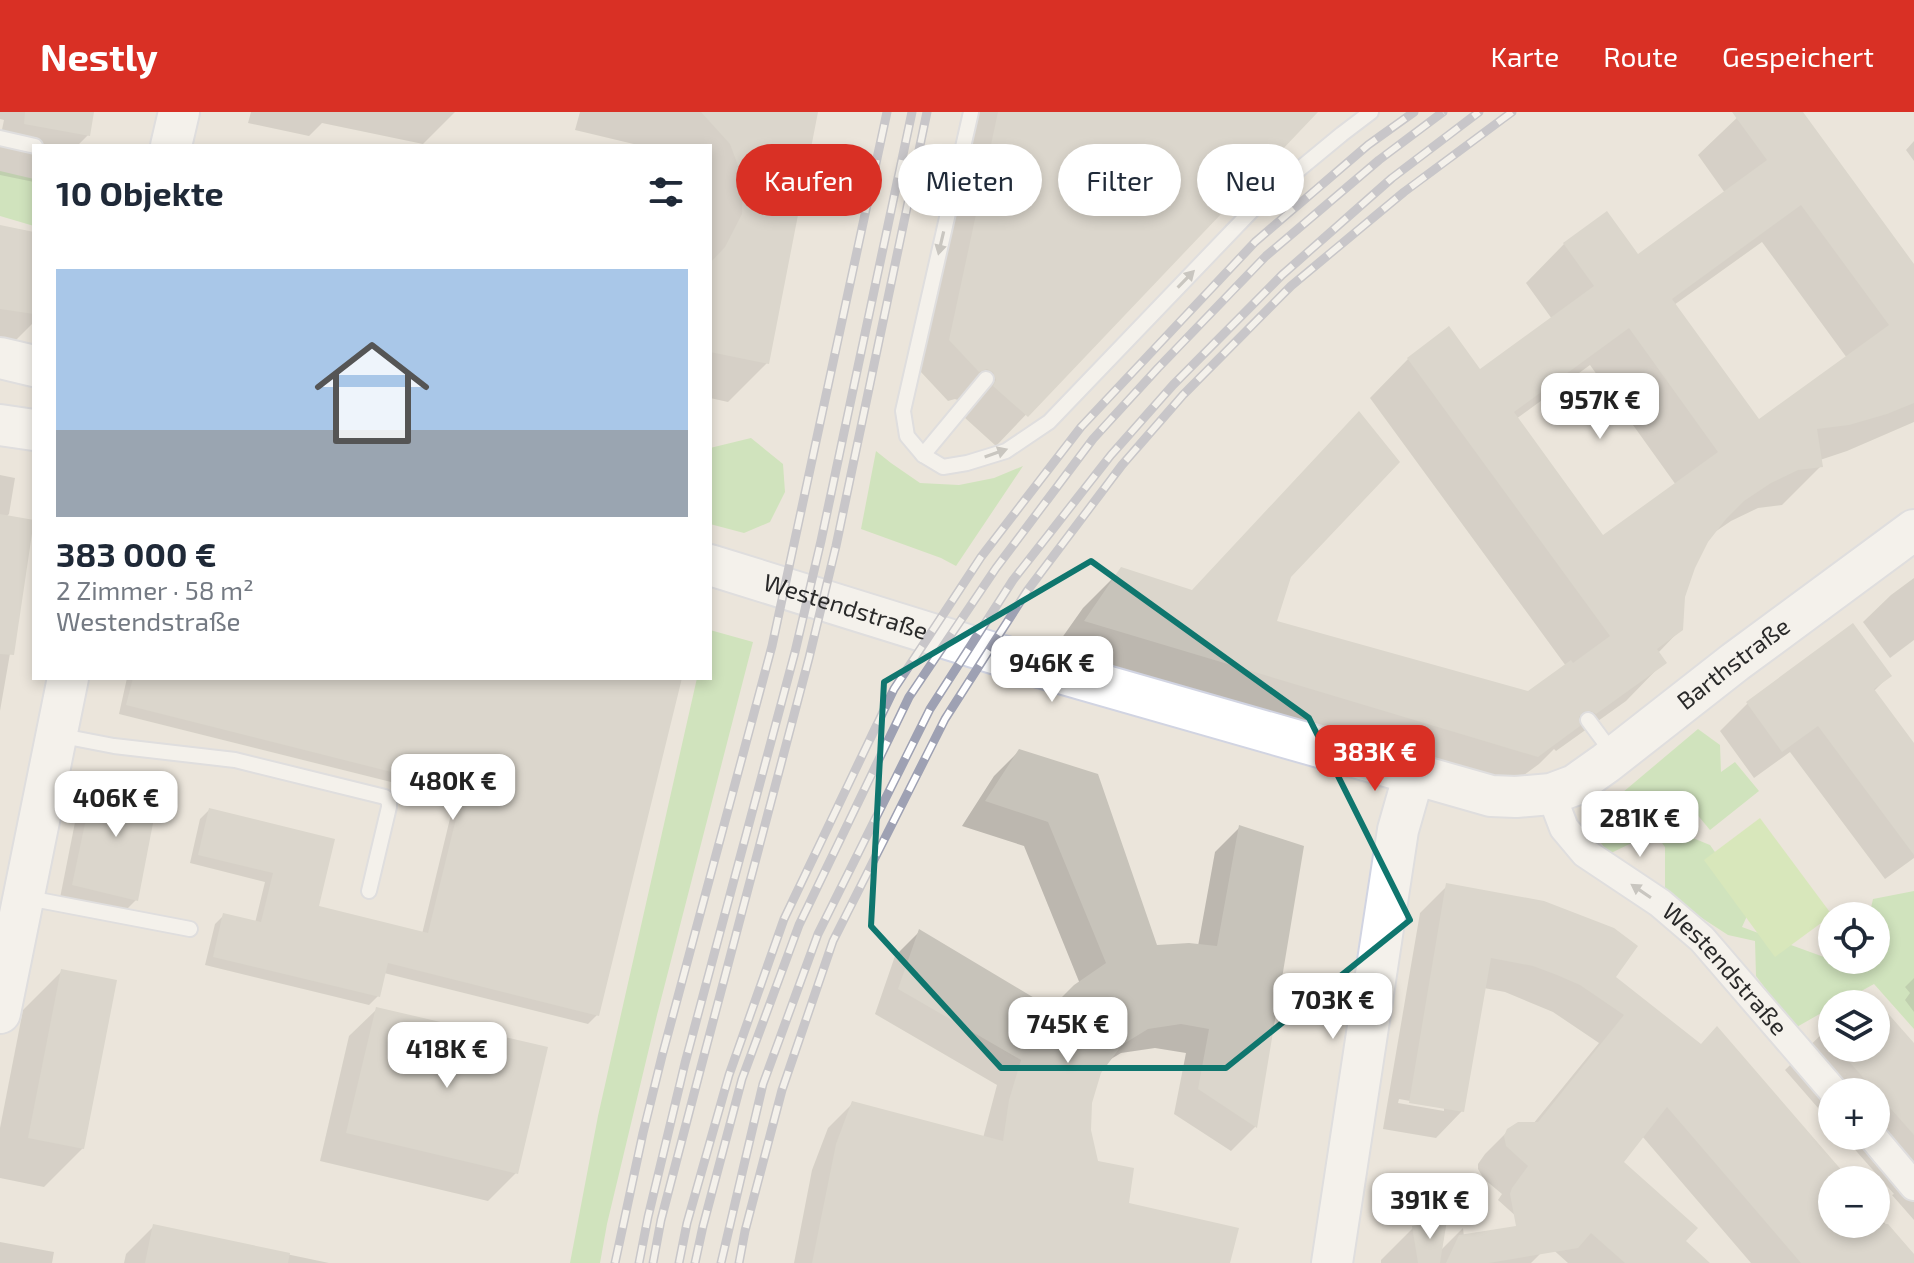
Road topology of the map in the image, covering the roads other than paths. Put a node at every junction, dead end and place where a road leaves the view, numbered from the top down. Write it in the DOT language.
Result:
graph roads {
  1 [pos="179,112"];
  2 [pos="971,112"];
  3 [pos="1371,112"];
  4 [pos="0,138"];
  5 [pos="171,144"];
  6 [pos="32,145"];
  7 [pos="0,358"];
  8 [pos="32,366"];
  9 [pos="986,379"];
  10 [pos="0,425"];
  11 [pos="32,430"];
  12 [pos="923,455"];
  13 [pos="1914,530"];
  14 [pos="712,566"];
  15 [pos="68,680"];
  16 [pos="1588,720"];
  17 [pos="57,735"];
  18 [pos="1615,756"];
  19 [pos="1414,774"];
  20 [pos="1551,794"];
  21 [pos="369,891"];
  22 [pos="24,897"];
  23 [pos="190,929"];
  24 [pos="0,1013"];
  25 [pos="1822,1078"];
  26 [pos="1884,1150"];
  27 [pos="1914,1186"];
  28 [pos="1332,1263"];
  1 -- 5 [label="street"];
  2 -- 12 [label="lane, one-way"];
  12 -- 3 [label="lane, one-way"];
  4 -- 6 [label="lane"];
  7 -- 8 [label="street"];
  9 -- 12 [label="lane"];
  10 -- 11 [label="street"];
  13 -- 18 [label="street, Barthstraße"];
  14 -- 19 [label="street, Westendstraße"];
  15 -- 17 [label="street"];
  16 -- 18 [label="lane"];
  17 -- 21 [label="lane"];
  17 -- 22 [label="street"];
  18 -- 20 [label="street, Barthstraße"];
  19 -- 20 [label="street, Westendstraße"];
  19 -- 28 [label="street"];
  25 -- 20 [label="street, Westendstraße, one-way"];
  22 -- 23 [label="lane"];
  22 -- 24 [label="street"];
  26 -- 27 [label="street"];
}
